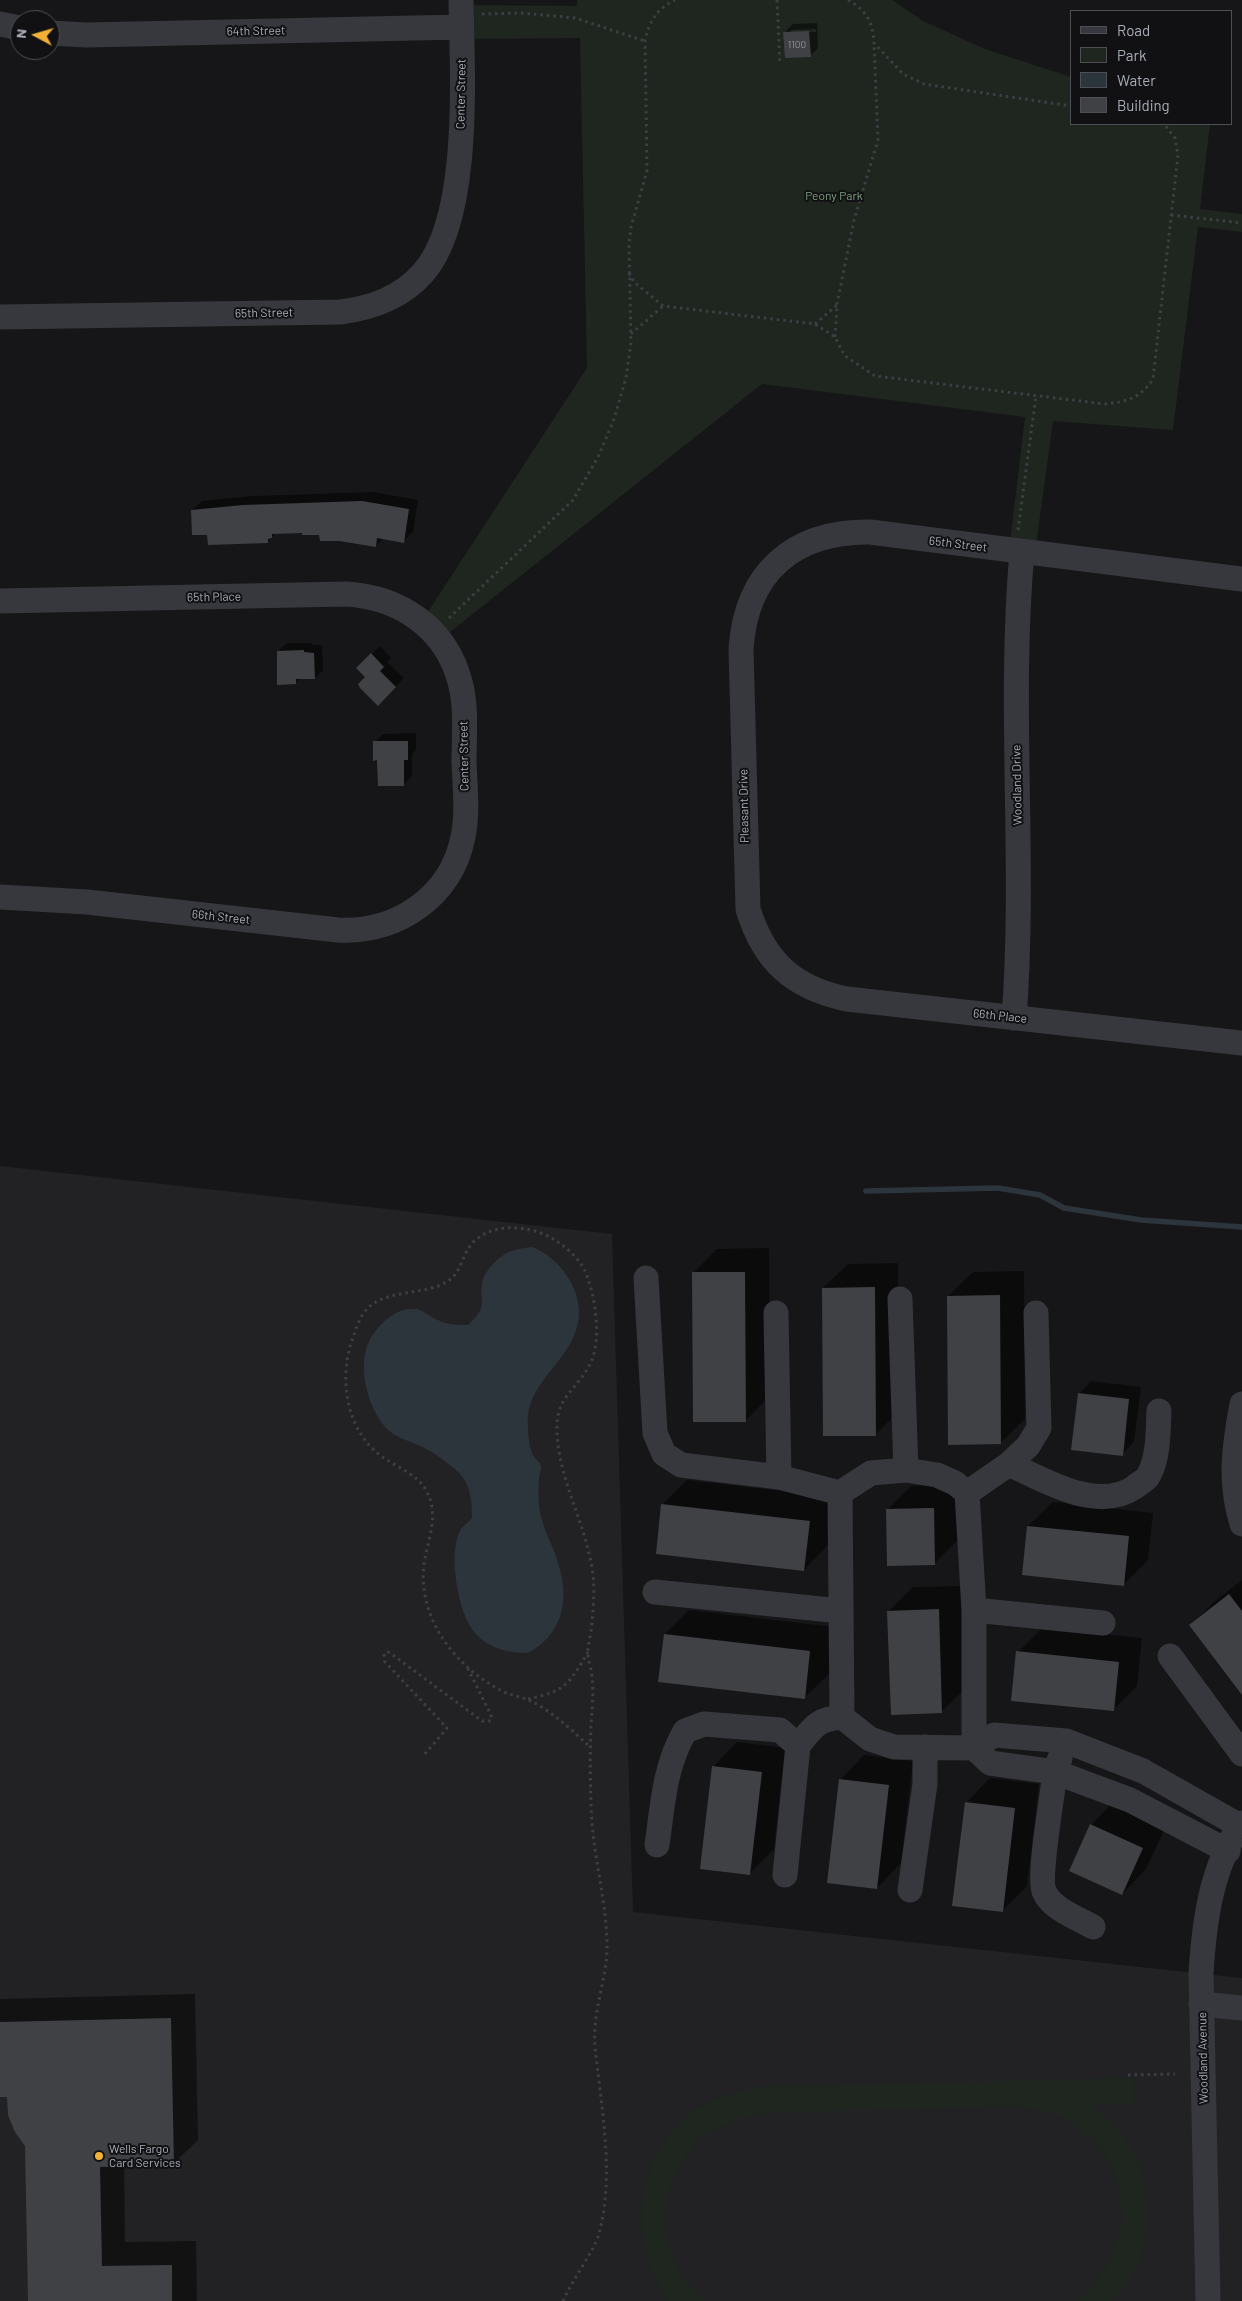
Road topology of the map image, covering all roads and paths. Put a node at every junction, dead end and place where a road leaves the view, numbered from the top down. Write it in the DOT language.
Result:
graph roads {
  1 [pos="675,0"];
  2 [pos="777,0"];
  3 [pos="848,0"];
  4 [pos="461,14"];
  5 [pos="60,33"];
  6 [pos="646,41"];
  7 [pos="874,43"];
  8 [pos="780,65"];
  9 [pos="1070,106"];
  10 [pos="1165,125"];
  11 [pos="456,187"];
  12 [pos="1171,215"];
  13 [pos="1242,223"];
  14 [pos="629,273"];
  15 [pos="837,304"];
  16 [pos="663,306"];
  17 [pos="0,317"];
  18 [pos="815,324"];
  19 [pos="630,334"];
  20 [pos="835,336"];
  21 [pos="1036,396"];
  22 [pos="1019,551"];
  23 [pos="1242,579"];
  24 [pos="0,601"];
  25 [pos="428,627"];
  26 [pos="741,649"];
  27 [pos="433,896"];
  28 [pos="0,897"];
  29 [pos="771,957"];
  30 [pos="1014,1018"];
  31 [pos="1242,1043"];
  32 [pos="646,1278"];
  33 [pos="900,1299"];
  34 [pos="776,1313"];
  35 [pos="1036,1313"];
  36 [pos="1242,1404"];
  37 [pos="1159,1410"];
  38 [pos="1009,1464"];
  39 [pos="906,1470"];
  40 [pos="779,1477"];
  41 [pos="840,1493"];
  42 [pos="967,1493"];
  43 [pos="1242,1524"];
  44 [pos="655,1592"];
  45 [pos="974,1610"];
  46 [pos="841,1611"];
  47 [pos="1103,1623"];
  48 [pos="588,1652"];
  49 [pos="1170,1656"];
  50 [pos="468,1669"];
  51 [pos="528,1699"];
  52 [pos="842,1717"];
  53 [pos="1066,1741"];
  54 [pos="798,1746"];
  55 [pos="925,1747"];
  56 [pos="591,1748"];
  57 [pos="974,1748"];
  58 [pos="425,1754"];
  59 [pos="1242,1754"];
  60 [pos="1055,1772"];
  61 [pos="1241,1824"];
  62 [pos="657,1845"];
  63 [pos="1228,1850"];
  64 [pos="785,1875"];
  65 [pos="910,1890"];
  66 [pos="1093,1927"];
  67 [pos="1201,2004"];
  68 [pos="1242,2008"];
  69 [pos="1175,2074"];
  70 [pos="1128,2076"];
  71 [pos="563,2301"];
  72 [pos="1208,2301"];
  1 -- 6 [label="path"];
  2 -- 8 [label="path"];
  3 -- 7 [label="path"];
  4 -- 5 [label="street, 64th Street"];
  4 -- 6 [label="path"];
  4 -- 11 [label="street, Center Street"];
  6 -- 14 [label="path"];
  7 -- 9 [label="path"];
  7 -- 15 [label="path"];
  10 -- 12 [label="path"];
  11 -- 17 [label="street, 65th Street"];
  12 -- 13 [label="path"];
  12 -- 21 [label="path"];
  14 -- 16 [label="path"];
  14 -- 19 [label="path"];
  15 -- 18 [label="path"];
  15 -- 20 [label="path"];
  16 -- 18 [label="path"];
  16 -- 19 [label="path"];
  18 -- 20 [label="path"];
  19 -- 25 [label="path"];
  20 -- 21 [label="path"];
  21 -- 22 [label="path"];
  22 -- 23 [label="street, 65th Street"];
  22 -- 26 [label="street, 65th Street"];
  22 -- 30 [label="street, Woodland Drive"];
  24 -- 25 [label="street, 65th Place"];
  25 -- 27 [label="street, Center Street"];
  26 -- 29 [label="street, Pleasant Drive"];
  27 -- 28 [label="street, 66th Street"];
  29 -- 30 [label="street, 66th Place"];
  30 -- 31 [label="street, 66th Place"];
  32 -- 40 [label="street"];
  33 -- 39 [label="street"];
  34 -- 40 [label="street"];
  35 -- 38 [label="street"];
  36 -- 43 [label="street"];
  37 -- 38 [label="street"];
  38 -- 42 [label="street"];
  39 -- 41 [label="street"];
  39 -- 42 [label="street"];
  40 -- 41 [label="street"];
  41 -- 46 [label="street"];
  42 -- 45 [label="street"];
  44 -- 46 [label="street"];
  45 -- 47 [label="street"];
  45 -- 57 [label="street"];
  46 -- 52 [label="street"];
  48 -- 50 [label="path"];
  48 -- 51 [label="path"];
  48 -- 56 [label="path"];
  49 -- 59 [label="street"];
  50 -- 51 [label="path"];
  50 -- 58 [label="path"];
  51 -- 56 [label="path"];
  52 -- 54 [label="street"];
  52 -- 55 [label="street"];
  53 -- 57 [label="street"];
  53 -- 60 [label="street"];
  53 -- 61 [label="street"];
  54 -- 62 [label="street"];
  54 -- 64 [label="street"];
  55 -- 57 [label="street"];
  55 -- 65 [label="street"];
  56 -- 71 [label="path"];
  57 -- 60 [label="street"];
  60 -- 63 [label="street"];
  60 -- 66 [label="street"];
  61 -- 63 [label="street, Woodland Avenue"];
  63 -- 67 [label="street, Woodland Avenue"];
  67 -- 68 [label="street"];
  67 -- 72 [label="street, Woodland Avenue"];
  69 -- 70 [label="path"];
}
